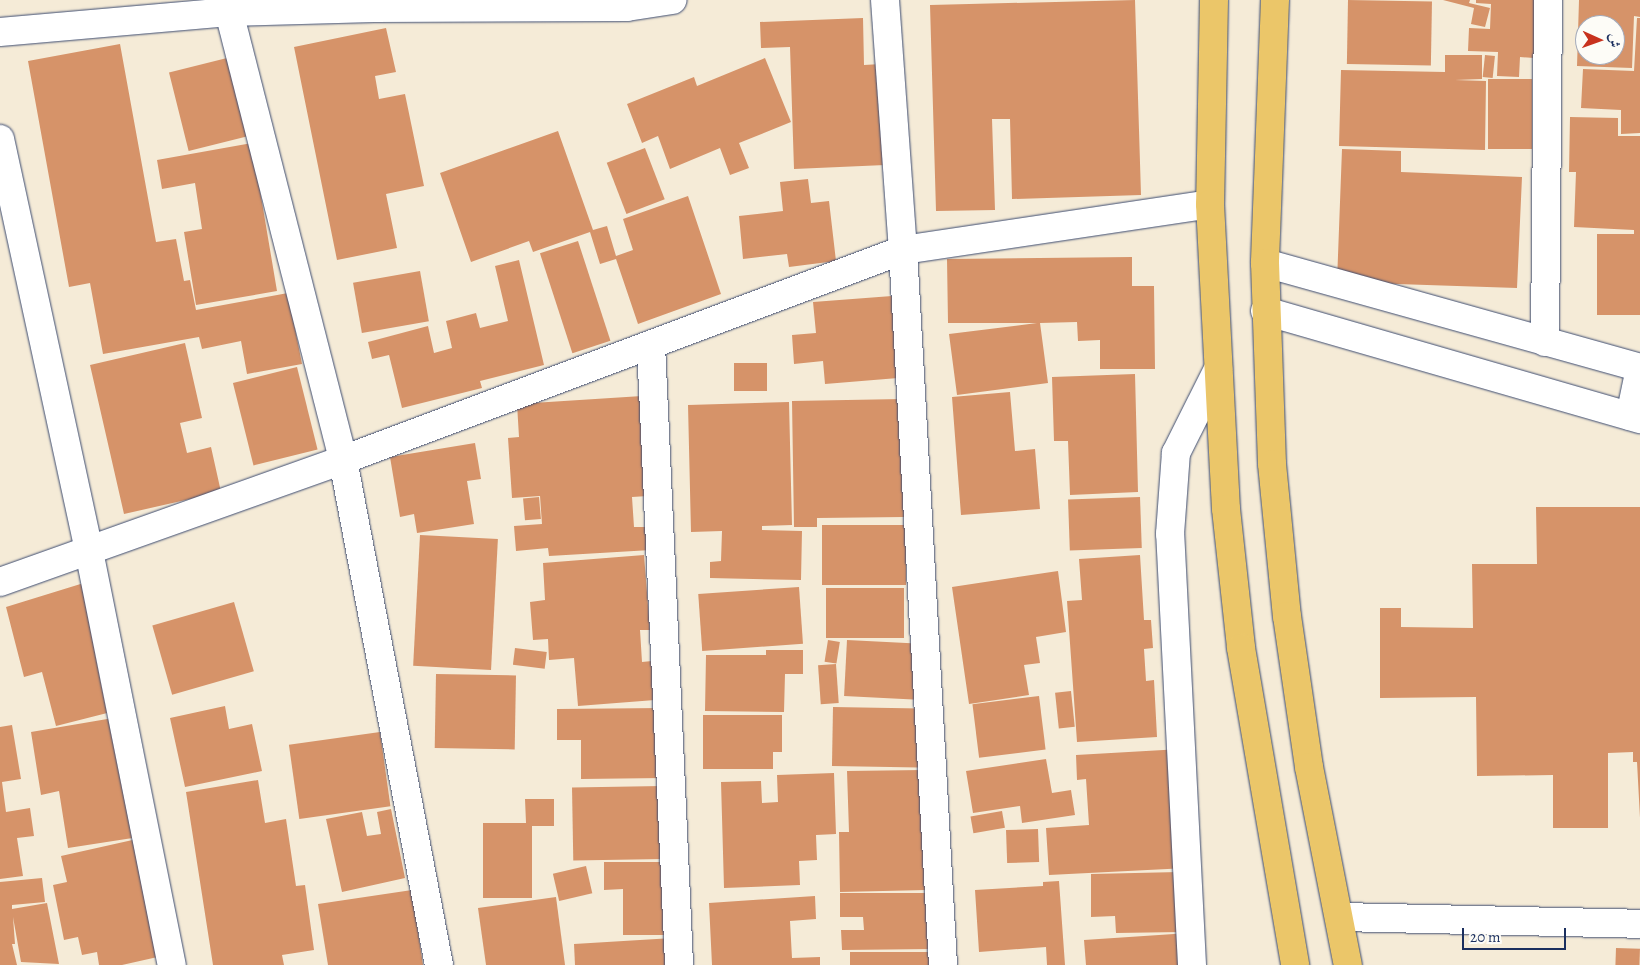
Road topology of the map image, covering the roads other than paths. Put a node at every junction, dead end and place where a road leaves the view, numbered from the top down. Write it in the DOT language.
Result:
graph roads {
  1 [pos="672,0"];
  2 [pos="885,0"];
  3 [pos="1214,0"];
  4 [pos="1275,0"];
  5 [pos="1548,0"];
  6 [pos="228,6"];
  7 [pos="0,32"];
  8 [pos="0,139"];
  9 [pos="1210,204"];
  10 [pos="903,250"];
  11 [pos="1265,263"];
  12 [pos="1265,312"];
  13 [pos="1544,342"];
  14 [pos="651,345"];
  15 [pos="1640,368"];
  16 [pos="1218,370"];
  17 [pos="1635,417"];
  18 [pos="343,460"];
  19 [pos="90,551"];
  20 [pos="0,582"];
  21 [pos="1340,917"];
  22 [pos="1640,924"];
  23 [pos="172,965"];
  24 [pos="439,965"];
  25 [pos="679,965"];
  26 [pos="942,965"];
  27 [pos="1192,965"];
  28 [pos="1295,965"];
  29 [pos="1348,965"];
  1 -- 6 [label="street"];
  2 -- 10 [label="street"];
  3 -- 9 [label="main road"];
  4 -- 11 [label="main road"];
  5 -- 13 [label="street"];
  6 -- 7 [label="street"];
  6 -- 18 [label="street"];
  8 -- 19 [label="street"];
  9 -- 10 [label="street"];
  9 -- 16 [label="main road"];
  10 -- 14 [label="street"];
  10 -- 26 [label="street"];
  11 -- 12 [label="main road"];
  11 -- 13 [label="street"];
  12 -- 17 [label="street"];
  12 -- 21 [label="main road"];
  13 -- 15 [label="street"];
  14 -- 18 [label="street"];
  14 -- 25 [label="street"];
  15 -- 17 [label="street"];
  16 -- 27 [label="street"];
  16 -- 28 [label="main road"];
  18 -- 19 [label="street"];
  18 -- 24 [label="street"];
  19 -- 20 [label="street"];
  19 -- 23 [label="street"];
  21 -- 22 [label="street"];
  21 -- 29 [label="main road"];
}
